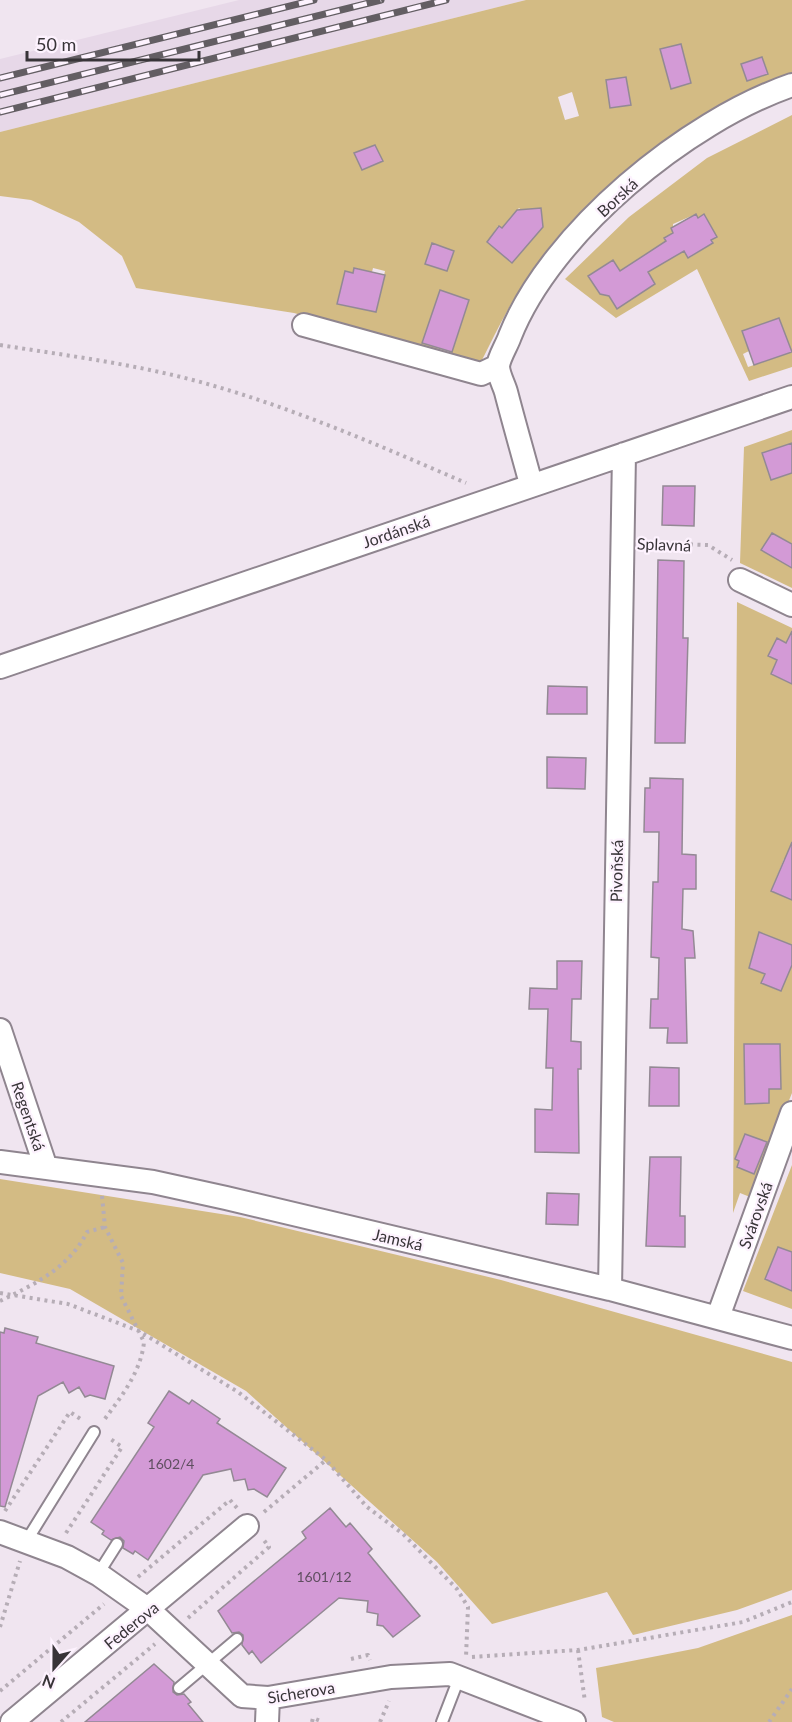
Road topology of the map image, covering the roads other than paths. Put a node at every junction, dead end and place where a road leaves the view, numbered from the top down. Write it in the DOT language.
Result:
graph roads {
  1 [pos="792,86"];
  2 [pos="304,325"];
  3 [pos="498,366"];
  4 [pos="792,397"];
  5 [pos="624,454"];
  6 [pos="531,484"];
  7 [pos="740,580"];
  8 [pos="792,605"];
  9 [pos="0,667"];
  10 [pos="0,1030"];
  11 [pos="792,1113"];
  12 [pos="0,1161"];
  13 [pos="46,1168"];
  14 [pos="610,1289"];
  15 [pos="718,1317"];
  16 [pos="792,1338"];
  17 [pos="94,1432"];
  18 [pos="247,1526"];
  19 [pos="0,1532"];
  20 [pos="27,1540"];
  21 [pos="117,1544"];
  22 [pos="98,1574"];
  23 [pos="149,1610"];
  24 [pos="237,1639"];
  25 [pos="208,1663"];
  26 [pos="458,1670"];
  27 [pos="179,1688"];
  28 [pos="268,1698"];
  29 [pos="551,1718"];
  30 [pos="580,1718"];
  31 [pos="12,1722"];
  32 [pos="267,1722"];
  33 [pos="442,1722"];
  1 -- 3 [label="street, Borská"];
  2 -- 3 [label="street"];
  3 -- 6 [label="street"];
  4 -- 5 [label="street, Jordánská"];
  5 -- 6 [label="street, Jordánská"];
  5 -- 14 [label="street, Pivoňská"];
  6 -- 9 [label="street, Jordánská"];
  7 -- 8 [label="street"];
  10 -- 13 [label="street, Regentská"];
  11 -- 15 [label="street, Svárovská"];
  12 -- 13 [label="street, Jamská"];
  13 -- 14 [label="street, Jamská"];
  14 -- 15 [label="street, Jamská"];
  15 -- 16 [label="street, Jamská"];
  17 -- 20 [label="lane"];
  18 -- 23 [label="street, Federova"];
  19 -- 20 [label="street, Sicherova"];
  20 -- 22 [label="street, Sicherova"];
  21 -- 22 [label="lane"];
  22 -- 23 [label="street, Sicherova"];
  23 -- 25 [label="street, Sicherova"];
  23 -- 31 [label="street, Federova"];
  24 -- 25 [label="lane"];
  25 -- 27 [label="lane"];
  25 -- 28 [label="street, Sicherova"];
  26 -- 28 [label="street, Sicherova"];
  26 -- 29 [label="street, Sicherova"];
  26 -- 33 [label="lane"];
  28 -- 32 [label="street"];
  29 -- 30 [label="street, Sicherova"];
}
